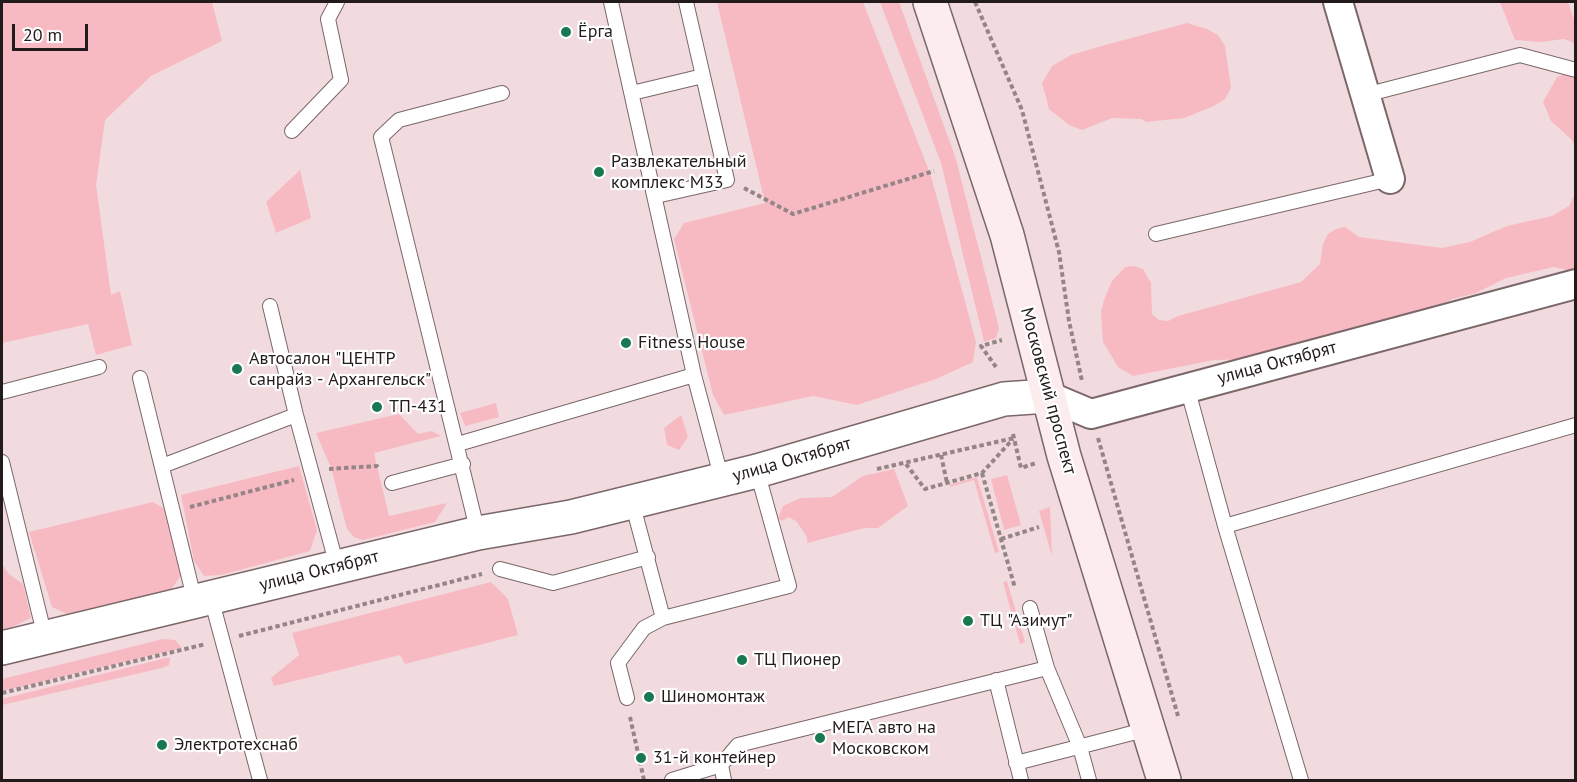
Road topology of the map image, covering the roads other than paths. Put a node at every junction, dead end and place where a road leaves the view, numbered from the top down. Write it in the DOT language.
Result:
graph roads {
  1 [pos="336,2"];
  2 [pos="611,2"];
  3 [pos="686,2"];
  4 [pos="930,2"];
  5 [pos="1338,2"];
  6 [pos="1575,70"];
  7 [pos="703,76"];
  8 [pos="502,93"];
  9 [pos="632,93"];
  10 [pos="1365,95"];
  11 [pos="292,131"];
  12 [pos="1390,179"];
  13 [pos="656,196"];
  14 [pos="1156,234"];
  15 [pos="1575,284"];
  16 [pos="270,306"];
  17 [pos="99,367"];
  18 [pos="694,375"];
  19 [pos="140,378"];
  20 [pos="1187,387"];
  21 [pos="2,392"];
  22 [pos="1048,396"];
  23 [pos="296,415"];
  24 [pos="1575,425"];
  25 [pos="458,444"];
  26 [pos="2,462"];
  27 [pos="463,464"];
  28 [pos="162,466"];
  29 [pos="757,471"];
  30 [pos="722,480"];
  31 [pos="393,483"];
  32 [pos="632,502"];
  33 [pos="1225,526"];
  34 [pos="478,533"];
  35 [pos="648,557"];
  36 [pos="337,566"];
  37 [pos="500,569"];
  38 [pos="203,600"];
  39 [pos="1030,608"];
  40 [pos="663,618"];
  41 [pos="45,637"];
  42 [pos="2,648"];
  43 [pos="1047,668"];
  44 [pos="996,680"];
  45 [pos="627,698"];
  46 [pos="1165,727"];
  47 [pos="1080,747"];
  48 [pos="1016,764"];
  49 [pos="721,765"];
  50 [pos="260,780"];
  51 [pos="672,780"];
  52 [pos="724,780"];
  53 [pos="1021,780"];
  54 [pos="1089,780"];
  55 [pos="1164,780"];
  56 [pos="1301,780"];
  1 -- 11 [label="lane"];
  2 -- 9 [label="lane"];
  3 -- 7 [label="lane"];
  4 -- 22 [label="main road, Московский проспект"];
  5 -- 10 [label="street"];
  6 -- 10 [label="lane"];
  7 -- 9 [label="lane"];
  7 -- 13 [label="lane"];
  8 -- 25 [label="lane"];
  9 -- 13 [label="lane"];
  10 -- 12 [label="street"];
  12 -- 14 [label="lane"];
  13 -- 18 [label="lane"];
  15 -- 20 [label="street, улица Октябрят"];
  16 -- 23 [label="lane"];
  17 -- 21 [label="lane"];
  18 -- 25 [label="lane"];
  18 -- 30 [label="lane"];
  19 -- 28 [label="lane"];
  20 -- 22 [label="street, улица Октябрят"];
  20 -- 33 [label="lane"];
  22 -- 29 [label="street, улица Октябрят"];
  22 -- 46 [label="main road, Московский проспект"];
  23 -- 28 [label="lane"];
  23 -- 36 [label="lane"];
  24 -- 33 [label="lane"];
  25 -- 27 [label="lane"];
  26 -- 41 [label="lane"];
  27 -- 31 [label="lane"];
  27 -- 34 [label="lane"];
  28 -- 38 [label="lane"];
  29 -- 30 [label="street, улица Октябрят"];
  29 -- 40 [label="lane"];
  30 -- 32 [label="street, улица Октябрят"];
  32 -- 34 [label="street, улица Октябрят"];
  32 -- 35 [label="lane"];
  33 -- 56 [label="lane"];
  34 -- 36 [label="street, улица Октябрят"];
  35 -- 37 [label="lane"];
  35 -- 40 [label="lane"];
  36 -- 38 [label="street, улица Октябрят"];
  38 -- 41 [label="street, улица Октябрят"];
  38 -- 50 [label="lane"];
  39 -- 43 [label="lane"];
  40 -- 45 [label="lane"];
  41 -- 42 [label="street, улица Октябрят"];
  43 -- 44 [label="lane"];
  43 -- 47 [label="lane"];
  44 -- 48 [label="lane"];
  44 -- 49 [label="lane"];
  46 -- 47 [label="lane"];
  46 -- 55 [label="main road, Московский проспект"];
  47 -- 48 [label="lane"];
  47 -- 54 [label="lane"];
  48 -- 53 [label="lane"];
  49 -- 51 [label="lane"];
  49 -- 52 [label="lane"];
}
